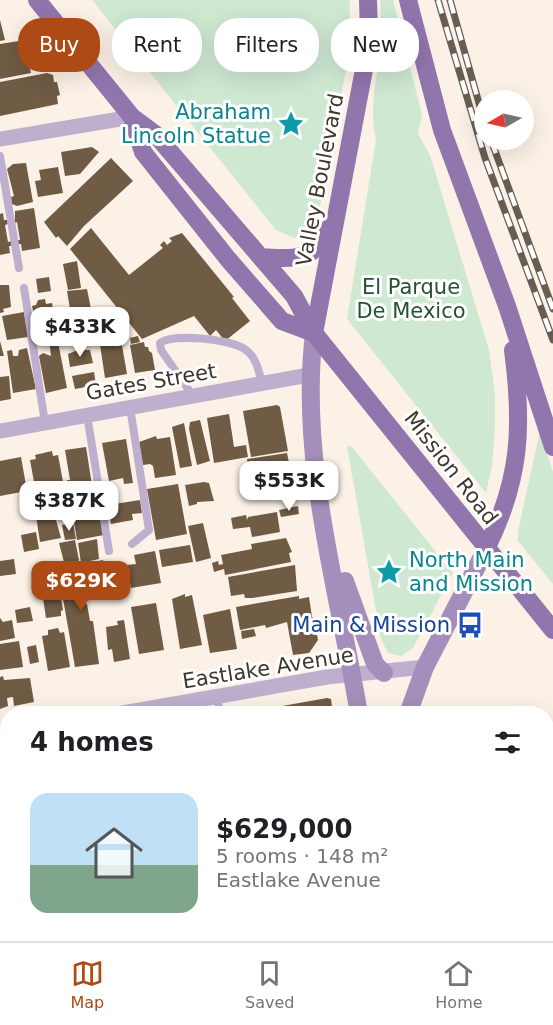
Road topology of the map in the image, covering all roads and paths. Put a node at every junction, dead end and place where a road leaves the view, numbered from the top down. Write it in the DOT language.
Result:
graph roads {
  1 [pos="37,0"];
  2 [pos="368,0"];
  3 [pos="408,0"];
  4 [pos="132,117"];
  5 [pos="0,140"];
  6 [pos="0,156"];
  7 [pos="336,224"];
  8 [pos="261,257"];
  9 [pos="19,268"];
  10 [pos="24,288"];
  11 [pos="507,306"];
  12 [pos="314,333"];
  13 [pos="309,375"];
  14 [pos="261,384"];
  15 [pos="193,396"];
  16 [pos="130,407"];
  17 [pos="87,415"];
  18 [pos="45,423"];
  19 [pos="0,431"];
  20 [pos="553,447"];
  21 [pos="132,544"];
  22 [pos="328,544"];
  23 [pos="486,549"];
  24 [pos="109,551"];
  25 [pos="553,630"];
  26 [pos="425,667"];
  27 [pos="384,673"];
  28 [pos="352,676"];
  29 [pos="217,696"];
  30 [pos="161,706"];
  31 [pos="219,706"];
  32 [pos="358,706"];
  33 [pos="411,706"];
  1 -- 4 [label="main road, Mission Road"];
  2 -- 7 [label="main road, Valley Boulevard"];
  3 -- 11 [label="main road"];
  4 -- 5 [label="street"];
  4 -- 8 [label="main road, Mission Road"];
  4 -- 12 [label="main road, Mission Road"];
  6 -- 9 [label="lane"];
  7 -- 8 [label="main road"];
  7 -- 12 [label="main road, Valley Boulevard"];
  8 -- 12 [label="main road, Mission Road"];
  10 -- 18 [label="lane"];
  11 -- 20 [label="main road"];
  11 -- 23 [label="main road"];
  12 -- 13 [label="main road"];
  12 -- 23 [label="main road, Mission Road"];
  13 -- 14 [label="street, Gates Street"];
  13 -- 22 [label="main road"];
  14 -- 15 [label="street, Gates Street"];
  14 -- 15 [label="lane"];
  15 -- 16 [label="street, Gates Street"];
  16 -- 17 [label="street, Gates Street"];
  16 -- 21 [label="lane"];
  17 -- 18 [label="street, Gates Street"];
  17 -- 24 [label="lane"];
  18 -- 19 [label="street, Gates Street"];
  22 -- 27 [label="main road"];
  22 -- 28 [label="main road"];
  23 -- 25 [label="main road, Mission Road"];
  23 -- 26 [label="main road"];
  26 -- 27 [label="street, Eastlake Avenue"];
  26 -- 33 [label="main road"];
  27 -- 28 [label="street, Eastlake Avenue"];
  28 -- 29 [label="street, Eastlake Avenue"];
  28 -- 32 [label="main road"];
  29 -- 30 [label="street, Eastlake Avenue"];
  29 -- 31 [label="lane"];
}
